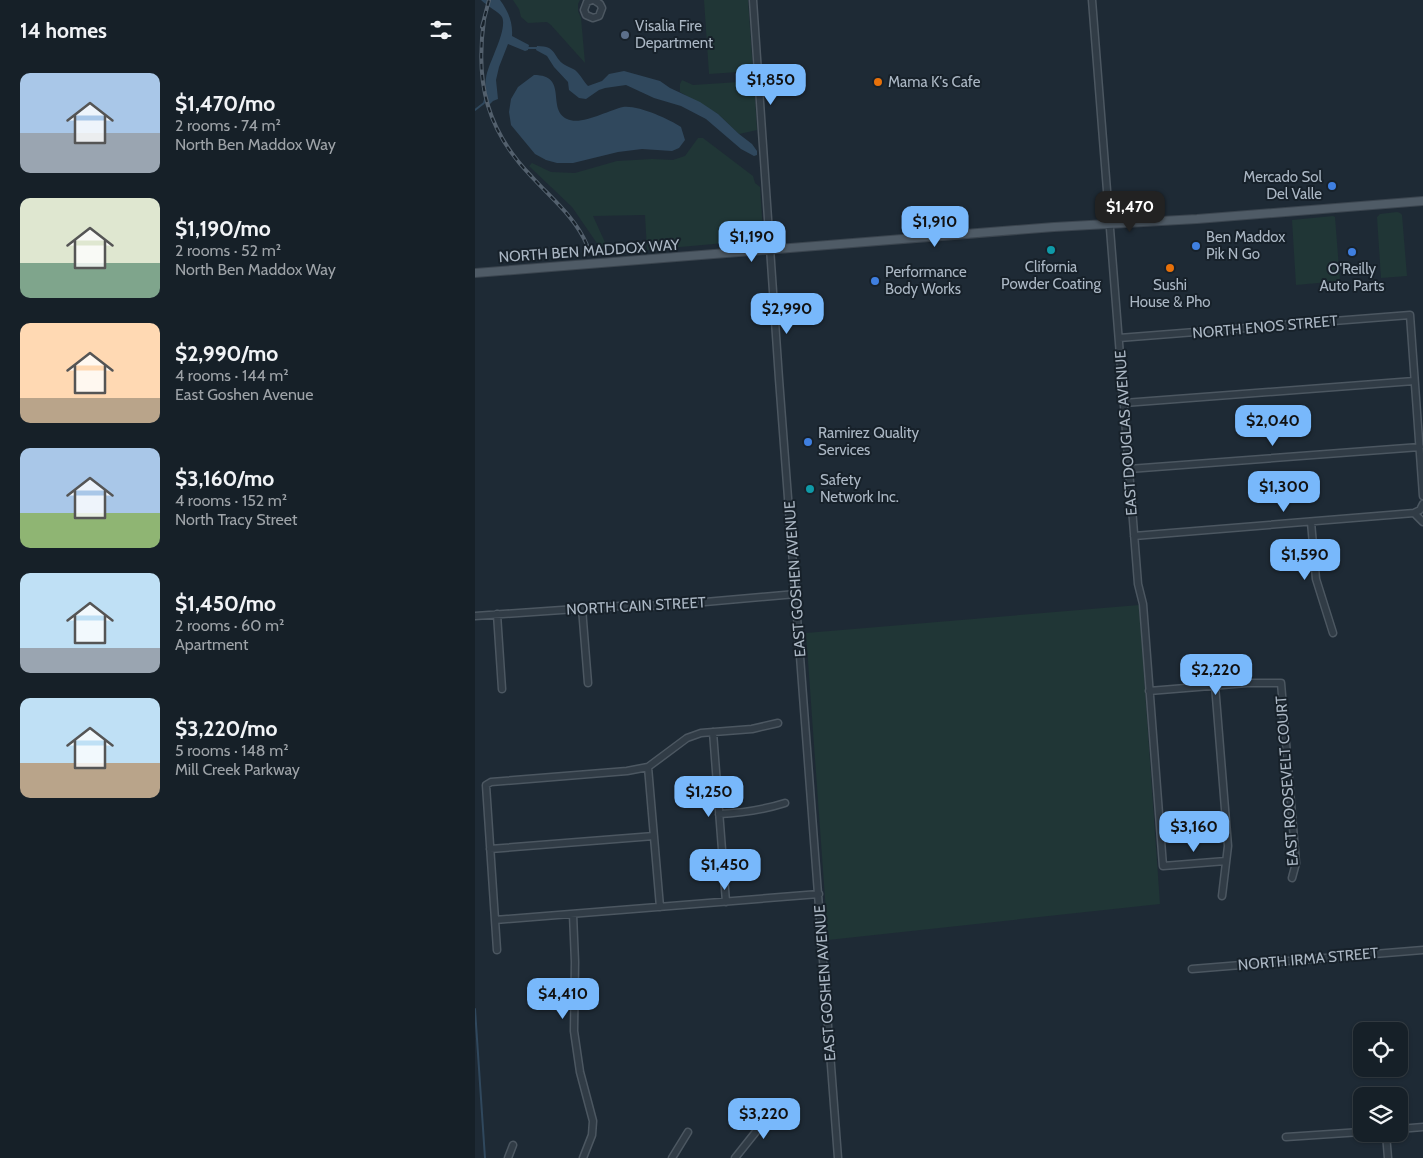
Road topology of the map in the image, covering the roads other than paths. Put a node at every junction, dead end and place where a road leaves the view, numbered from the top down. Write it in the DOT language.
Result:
graph roads {
  1 [pos="753,0"];
  2 [pos="1092,0"];
  3 [pos="1423,201"];
  4 [pos="1110,223"];
  5 [pos="771,250"];
  6 [pos="475,273"];
  7 [pos="1119,338"];
  8 [pos="1415,381"];
  9 [pos="1124,403"];
  10 [pos="1419,447"];
  11 [pos="1129,469"];
  12 [pos="1423,496"];
  13 [pos="1423,504"];
  14 [pos="1413,513"];
  15 [pos="1311,522"];
  16 [pos="1423,522"];
  17 [pos="1134,536"];
  18 [pos="796,594"];
  19 [pos="582,608"];
  20 [pos="497,614"];
  21 [pos="475,616"];
  22 [pos="1333,633"];
  23 [pos="587,683"];
  24 [pos="1215,685"];
  25 [pos="502,689"];
  26 [pos="1149,691"];
  27 [pos="778,723"];
  28 [pos="713,732"];
  29 [pos="648,767"];
  30 [pos="785,803"];
  31 [pos="719,814"];
  32 [pos="654,836"];
  33 [pos="490,849"];
  34 [pos="1226,861"];
  35 [pos="1292,878"];
  36 [pos="819,894"];
  37 [pos="1222,896"];
  38 [pos="726,902"];
  39 [pos="660,907"];
  40 [pos="573,914"];
  41 [pos="495,920"];
  42 [pos="497,950"];
  43 [pos="1423,950"];
  44 [pos="1192,969"];
  45 [pos="775,1109"];
  46 [pos="1423,1127"];
  47 [pos="1408,1128"];
  48 [pos="688,1132"];
  49 [pos="1353,1133"];
  50 [pos="1286,1137"];
  51 [pos="1387,1142"];
  52 [pos="513,1145"];
  53 [pos="509,1158"];
  54 [pos="583,1158"];
  55 [pos="672,1158"];
  56 [pos="735,1158"];
  57 [pos="838,1158"];
  58 [pos="1388,1158"];
  1 -- 5 [label="street, EAST GOSHEN AVENUE"];
  2 -- 4 [label="street, EAST DOUGLAS AVENUE"];
  3 -- 4 [label="main road, NORTH BEN MADDOX WAY"];
  4 -- 5 [label="main road, NORTH BEN MADDOX WAY"];
  4 -- 7 [label="street, EAST DOUGLAS AVENUE"];
  5 -- 6 [label="main road, NORTH BEN MADDOX WAY"];
  5 -- 18 [label="street, EAST GOSHEN AVENUE"];
  7 -- 8 [label="street, NORTH ENOS STREET"];
  7 -- 9 [label="street, EAST DOUGLAS AVENUE"];
  8 -- 9 [label="street"];
  8 -- 10 [label="street"];
  9 -- 11 [label="street, EAST DOUGLAS AVENUE"];
  10 -- 11 [label="street"];
  10 -- 12 [label="street"];
  11 -- 17 [label="street, EAST DOUGLAS AVENUE"];
  13 -- 14 [label="street"];
  14 -- 15 [label="street"];
  14 -- 16 [label="street"];
  15 -- 17 [label="street"];
  15 -- 22 [label="street"];
  17 -- 26 [label="street, EAST DOUGLAS AVENUE"];
  18 -- 19 [label="street, NORTH CAIN STREET"];
  18 -- 36 [label="street, EAST GOSHEN AVENUE"];
  19 -- 20 [label="street, NORTH CAIN STREET"];
  19 -- 23 [label="street"];
  20 -- 21 [label="street, NORTH CAIN STREET"];
  20 -- 25 [label="street"];
  24 -- 26 [label="street"];
  24 -- 34 [label="street"];
  24 -- 35 [label="street, EAST ROOSEVELT COURT"];
  26 -- 34 [label="street, EAST DOUGLAS AVENUE"];
  27 -- 28 [label="street"];
  28 -- 29 [label="street"];
  28 -- 31 [label="street"];
  29 -- 32 [label="street"];
  29 -- 33 [label="street"];
  30 -- 31 [label="street"];
  31 -- 38 [label="street"];
  32 -- 33 [label="street"];
  32 -- 39 [label="street"];
  33 -- 41 [label="street"];
  34 -- 37 [label="street"];
  36 -- 38 [label="street"];
  36 -- 57 [label="street, EAST GOSHEN AVENUE"];
  38 -- 39 [label="street"];
  39 -- 40 [label="street"];
  40 -- 41 [label="street"];
  40 -- 54 [label="street"];
  41 -- 42 [label="street"];
  43 -- 44 [label="street, NORTH IRMA STREET"];
  45 -- 56 [label="street"];
  46 -- 47 [label="street"];
  48 -- 55 [label="street"];
  49 -- 50 [label="street"];
  51 -- 58 [label="street"];
  52 -- 53 [label="street"];
}
